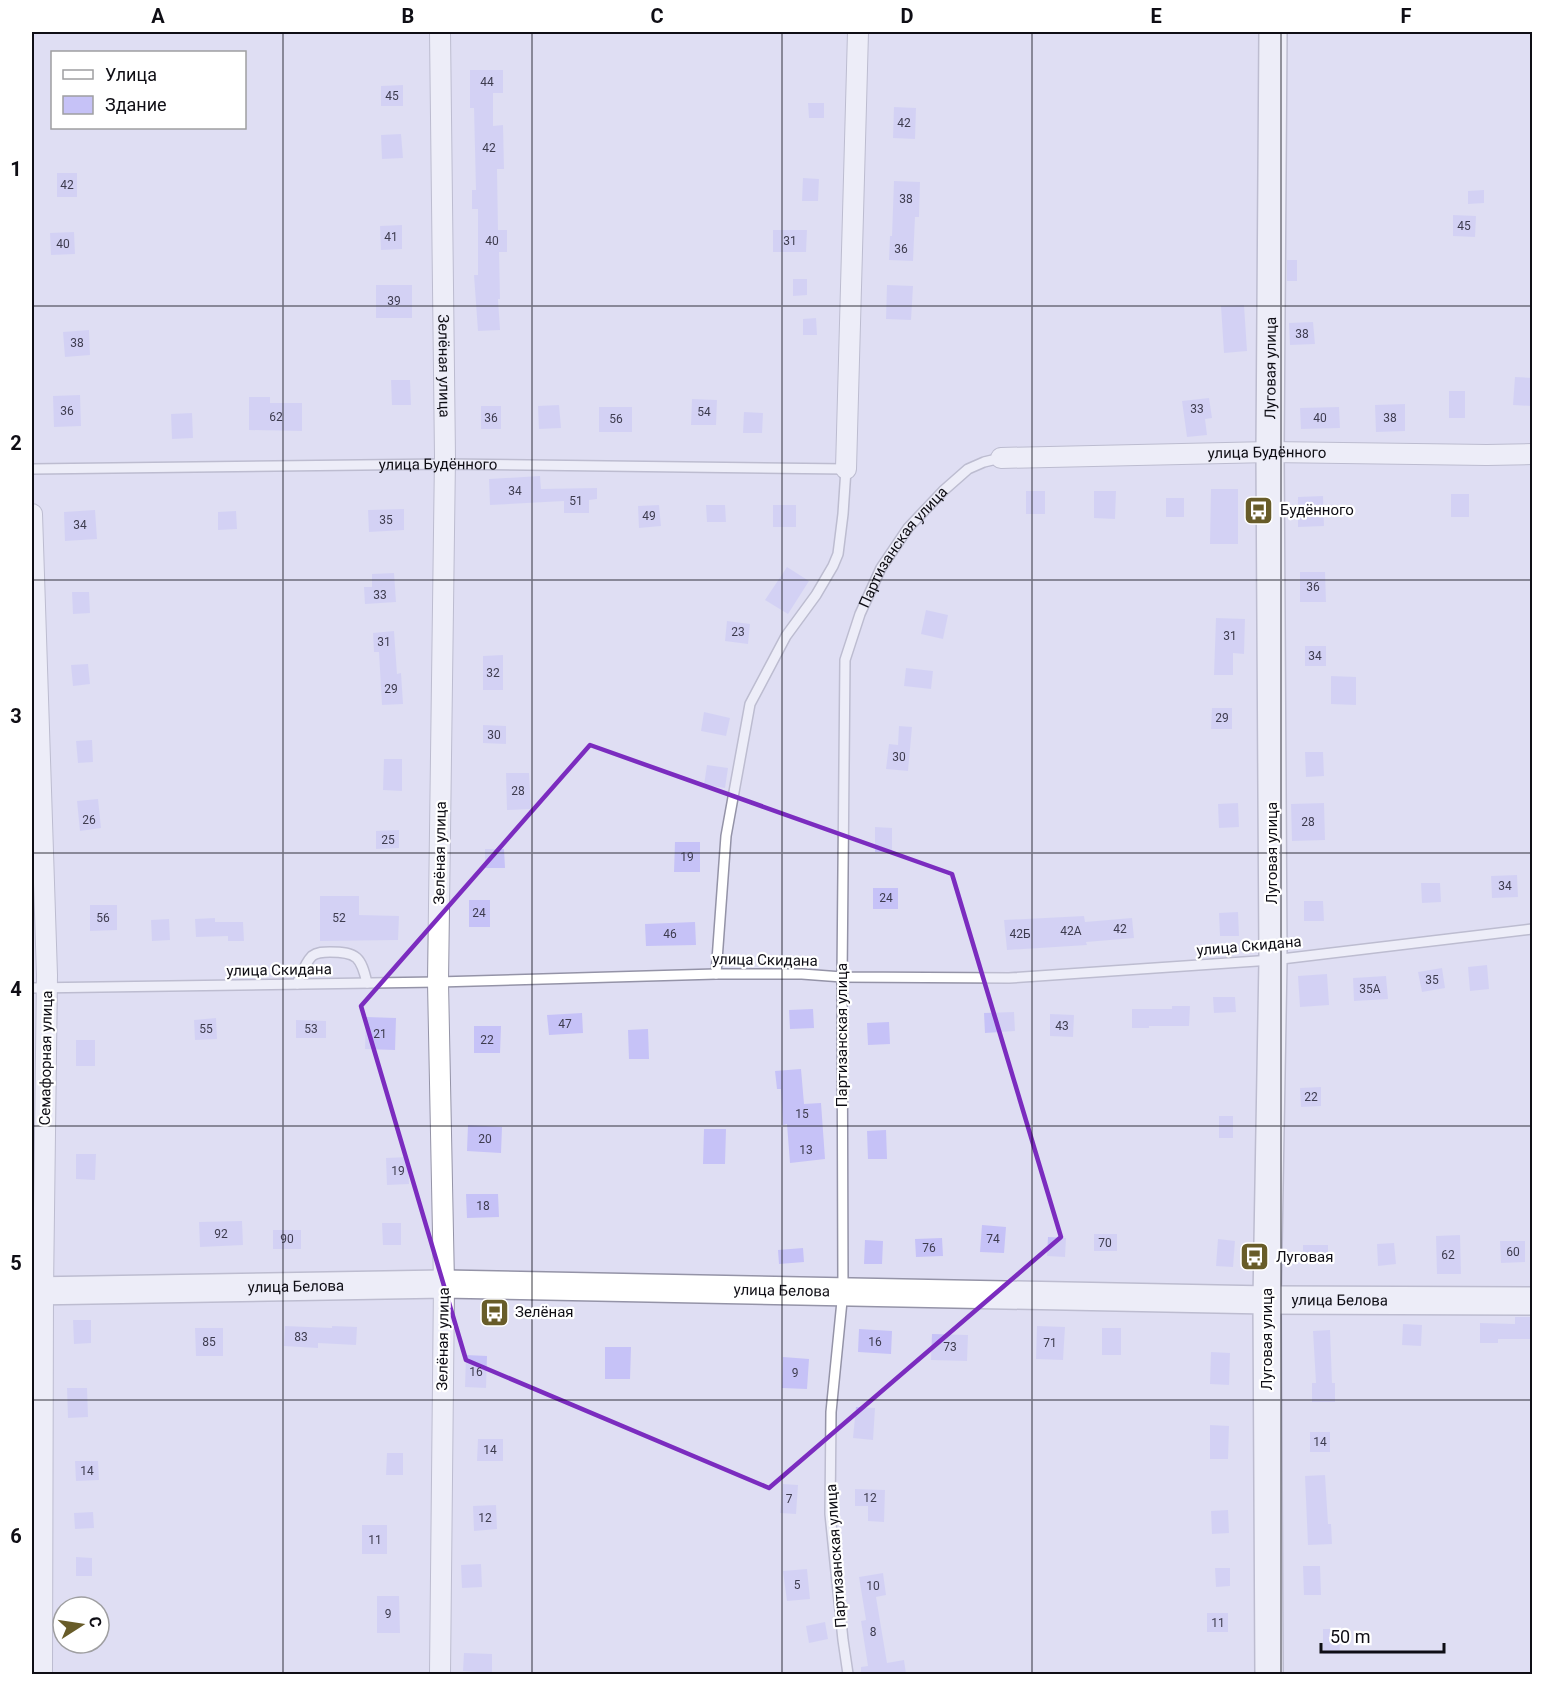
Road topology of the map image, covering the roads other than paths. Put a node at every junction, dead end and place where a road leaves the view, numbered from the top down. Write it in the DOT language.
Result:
graph roads {
  1 [pos="440,32"];
  2 [pos="858,32"];
  3 [pos="1273,32"];
  4 [pos="1270,452"];
  5 [pos="1533,454"];
  6 [pos="1001,458"];
  7 [pos="445,464"];
  8 [pos="32,469"];
  9 [pos="846,469"];
  10 [pos="32,514"];
  11 [pos="1533,929"];
  12 [pos="1273,960"];
  13 [pos="716,974"];
  14 [pos="842,977"];
  15 [pos="438,982"];
  16 [pos="367,983"];
  17 [pos="297,984"];
  18 [pos="39,988"];
  19 [pos="444,1284"];
  20 [pos="38,1291"];
  21 [pos="843,1291"];
  22 [pos="1267,1300"];
  23 [pos="1533,1301"];
  24 [pos="42,1674"];
  25 [pos="440,1674"];
  26 [pos="848,1674"];
  27 [pos="1269,1674"];
  1 -- 7 [label="street, Зелёная улица"];
  2 -- 9 [label="street"];
  3 -- 4 [label="street, Луговая улица"];
  4 -- 5 [label="street, улица Будённого"];
  4 -- 6 [label="street, улица Будённого"];
  4 -- 12 [label="street, Луговая улица"];
  6 -- 14 [label="lane, Партизанская улица"];
  7 -- 8 [label="lane, улица Будённого"];
  7 -- 9 [label="lane, улица Будённого"];
  7 -- 15 [label="street, Зелёная улица"];
  9 -- 13 [label="lane"];
  10 -- 18 [label="street, Семафорная улица"];
  11 -- 12 [label="lane, улица Скидана"];
  12 -- 14 [label="lane, улица Скидана"];
  12 -- 22 [label="street, Луговая улица"];
  13 -- 14 [label="lane, улица Скидана"];
  13 -- 15 [label="lane, улица Скидана"];
  14 -- 21 [label="lane, Партизанская улица"];
  15 -- 16 [label="lane, улица Скидана"];
  15 -- 19 [label="street, Зелёная улица"];
  16 -- 17 [label="lane, улица Скидана"];
  16 -- 17 [label="lane"];
  17 -- 18 [label="lane, улица Скидана"];
  18 -- 20 [label="street, Семафорная улица"];
  19 -- 20 [label="street, улица Белова"];
  19 -- 21 [label="street, улица Белова"];
  19 -- 25 [label="street, Зелёная улица"];
  20 -- 24 [label="street, Семафорная улица"];
  21 -- 22 [label="street, улица Белова"];
  21 -- 26 [label="lane, Партизанская улица"];
  22 -- 23 [label="street, улица Белова"];
  22 -- 27 [label="street, Луговая улица"];
}
